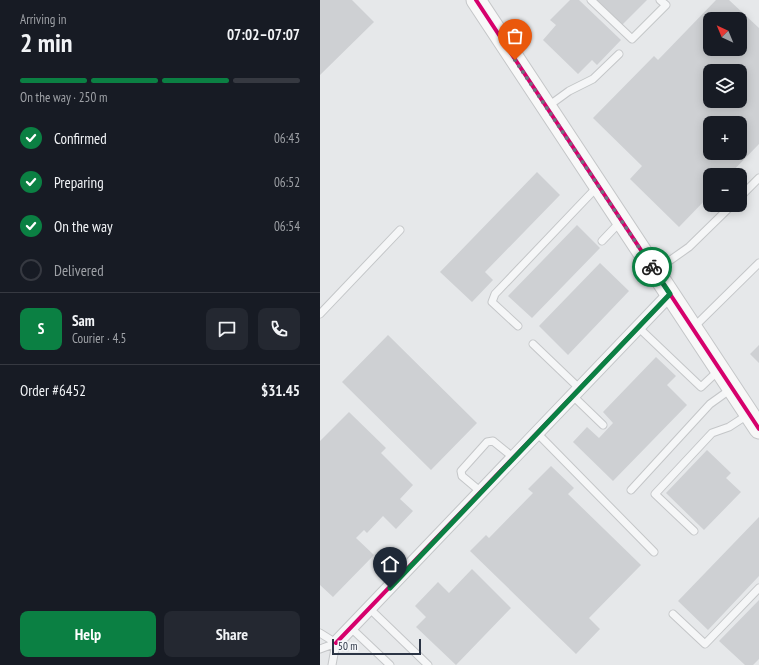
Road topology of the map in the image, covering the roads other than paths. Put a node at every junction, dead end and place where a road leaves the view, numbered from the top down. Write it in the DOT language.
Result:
graph roads {
  1 [pos="476,0"];
  2 [pos="591,0"];
  3 [pos="660,0"];
  4 [pos="619,54"];
  5 [pos="547,107"];
  6 [pos="759,178"];
  7 [pos="598,186"];
  8 [pos="747,190"];
  9 [pos="725,212"];
  10 [pos="622,220"];
  11 [pos="400,230"];
  12 [pos="602,241"];
  13 [pos="759,263"];
  14 [pos="655,271"];
  15 [pos="670,294"];
  16 [pos="320,314"];
  17 [pos="518,326"];
  18 [pos="638,328"];
  19 [pos="693,328"];
  20 [pos="533,344"];
  21 [pos="720,369"];
  22 [pos="732,388"];
  23 [pos="577,392"];
  24 [pos="754,421"];
  25 [pos="603,425"];
  26 [pos="537,433"];
  27 [pos="514,458"];
  28 [pos="631,490"];
  29 [pos="481,492"];
  30 [pos="694,531"];
  31 [pos="654,552"];
  32 [pos="759,588"];
  33 [pos="370,609"];
  34 [pos="673,614"];
  35 [pos="351,628"];
  36 [pos="320,633"];
  37 [pos="336,643"];
  38 [pos="320,650"];
  39 [pos="332,665"];
  40 [pos="390,665"];
  41 [pos="428,665"];
  1 -- 5 [label="street"];
  2 -- 3 [label="lane"];
  4 -- 5 [label="lane"];
  5 -- 7 [label="street"];
  6 -- 8 [label="lane"];
  7 -- 10 [label="street"];
  7 -- 17 [label="lane"];
  9 -- 14 [label="lane"];
  10 -- 12 [label="lane"];
  10 -- 14 [label="street"];
  11 -- 16 [label="lane"];
  13 -- 19 [label="lane"];
  14 -- 15 [label="street"];
  15 -- 18 [label="street"];
  15 -- 19 [label="street"];
  18 -- 21 [label="lane"];
  18 -- 23 [label="street"];
  19 -- 21 [label="street"];
  20 -- 23 [label="lane"];
  21 -- 22 [label="street"];
  22 -- 24 [label="street"];
  22 -- 28 [label="lane"];
  23 -- 25 [label="lane"];
  23 -- 26 [label="street"];
  24 -- 30 [label="lane"];
  26 -- 27 [label="street"];
  26 -- 31 [label="lane"];
  27 -- 29 [label="street"];
  27 -- 29 [label="lane"];
  29 -- 33 [label="street"];
  32 -- 34 [label="lane"];
  33 -- 35 [label="street"];
  33 -- 41 [label="lane"];
  35 -- 37 [label="street"];
  35 -- 40 [label="lane"];
  36 -- 37 [label="lane"];
  37 -- 38 [label="lane"];
  37 -- 39 [label="lane"];
}
